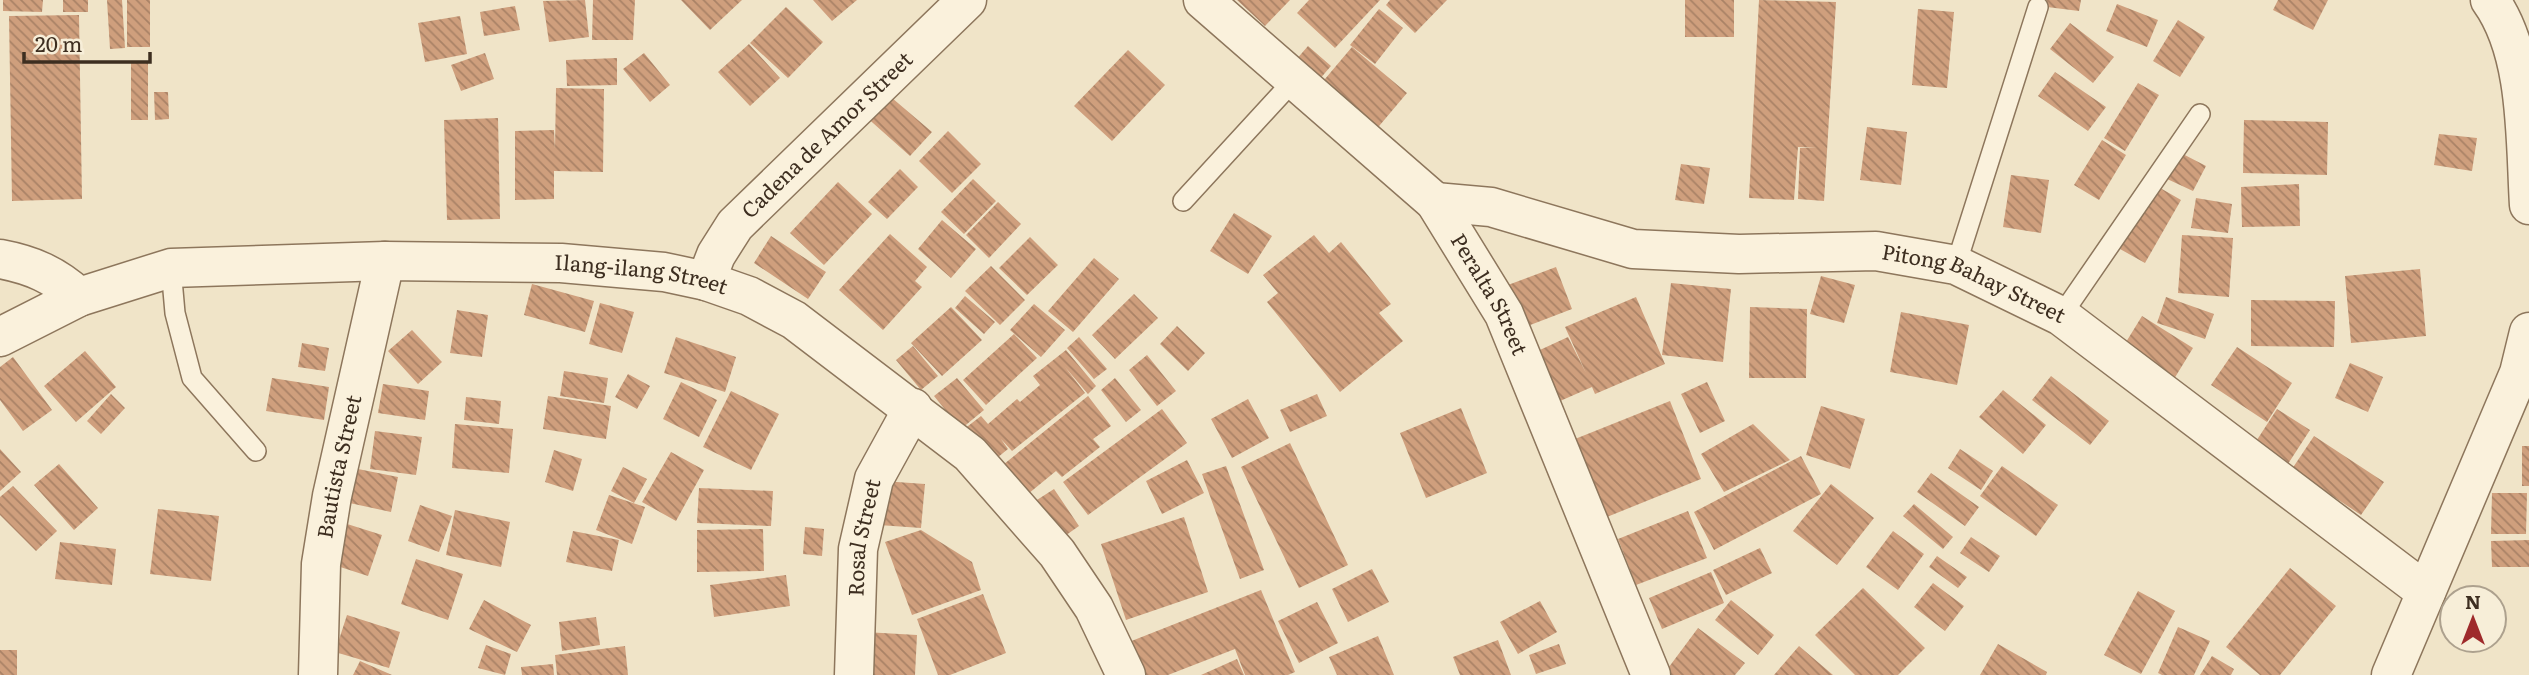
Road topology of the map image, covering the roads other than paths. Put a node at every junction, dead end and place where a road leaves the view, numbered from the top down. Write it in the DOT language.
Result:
graph roads {
  1 [pos="967,0"];
  2 [pos="1203,0"];
  3 [pos="2490,0"];
  4 [pos="2038,7"];
  5 [pos="1295,79"];
  6 [pos="2526,96"];
  7 [pos="2200,114"];
  8 [pos="1183,201"];
  9 [pos="1435,202"];
  10 [pos="2529,205"];
  11 [pos="0,259"];
  12 [pos="385,261"];
  13 [pos="1956,265"];
  14 [pos="171,268"];
  15 [pos="706,281"];
  16 [pos="79,297"];
  17 [pos="2061,316"];
  18 [pos="2529,332"];
  19 [pos="0,337"];
  20 [pos="912,408"];
  21 [pos="256,451"];
  22 [pos="2426,592"];
  23 [pos="318,675"];
  24 [pos="854,675"];
  25 [pos="1126,675"];
  26 [pos="1651,675"];
  27 [pos="2391,675"];
  1 -- 15 [label="street, Cadena de Amor Street"];
  2 -- 5 [label="street, Peralta Street"];
  3 -- 6 [label="street"];
  4 -- 13 [label="lane"];
  5 -- 8 [label="lane"];
  5 -- 9 [label="street, Peralta Street"];
  6 -- 10 [label="street"];
  7 -- 17 [label="lane"];
  9 -- 13 [label="street, Pitong Bahay Street"];
  9 -- 26 [label="street, Peralta Street"];
  11 -- 16 [label="street"];
  12 -- 14 [label="street, Ilang-ilang Street"];
  12 -- 15 [label="street, Ilang-ilang Street"];
  12 -- 23 [label="street, Bautista Street"];
  13 -- 17 [label="street, Pitong Bahay Street"];
  14 -- 16 [label="street, Ilang-ilang Street"];
  14 -- 21 [label="lane"];
  15 -- 20 [label="street, Ilang-ilang Street"];
  16 -- 19 [label="street, Ilang-ilang Street"];
  17 -- 22 [label="street, Pitong Bahay Street"];
  18 -- 22 [label="street"];
  20 -- 24 [label="street, Rosal Street"];
  20 -- 25 [label="street, Ilang-ilang Street"];
  22 -- 27 [label="street"];
}
